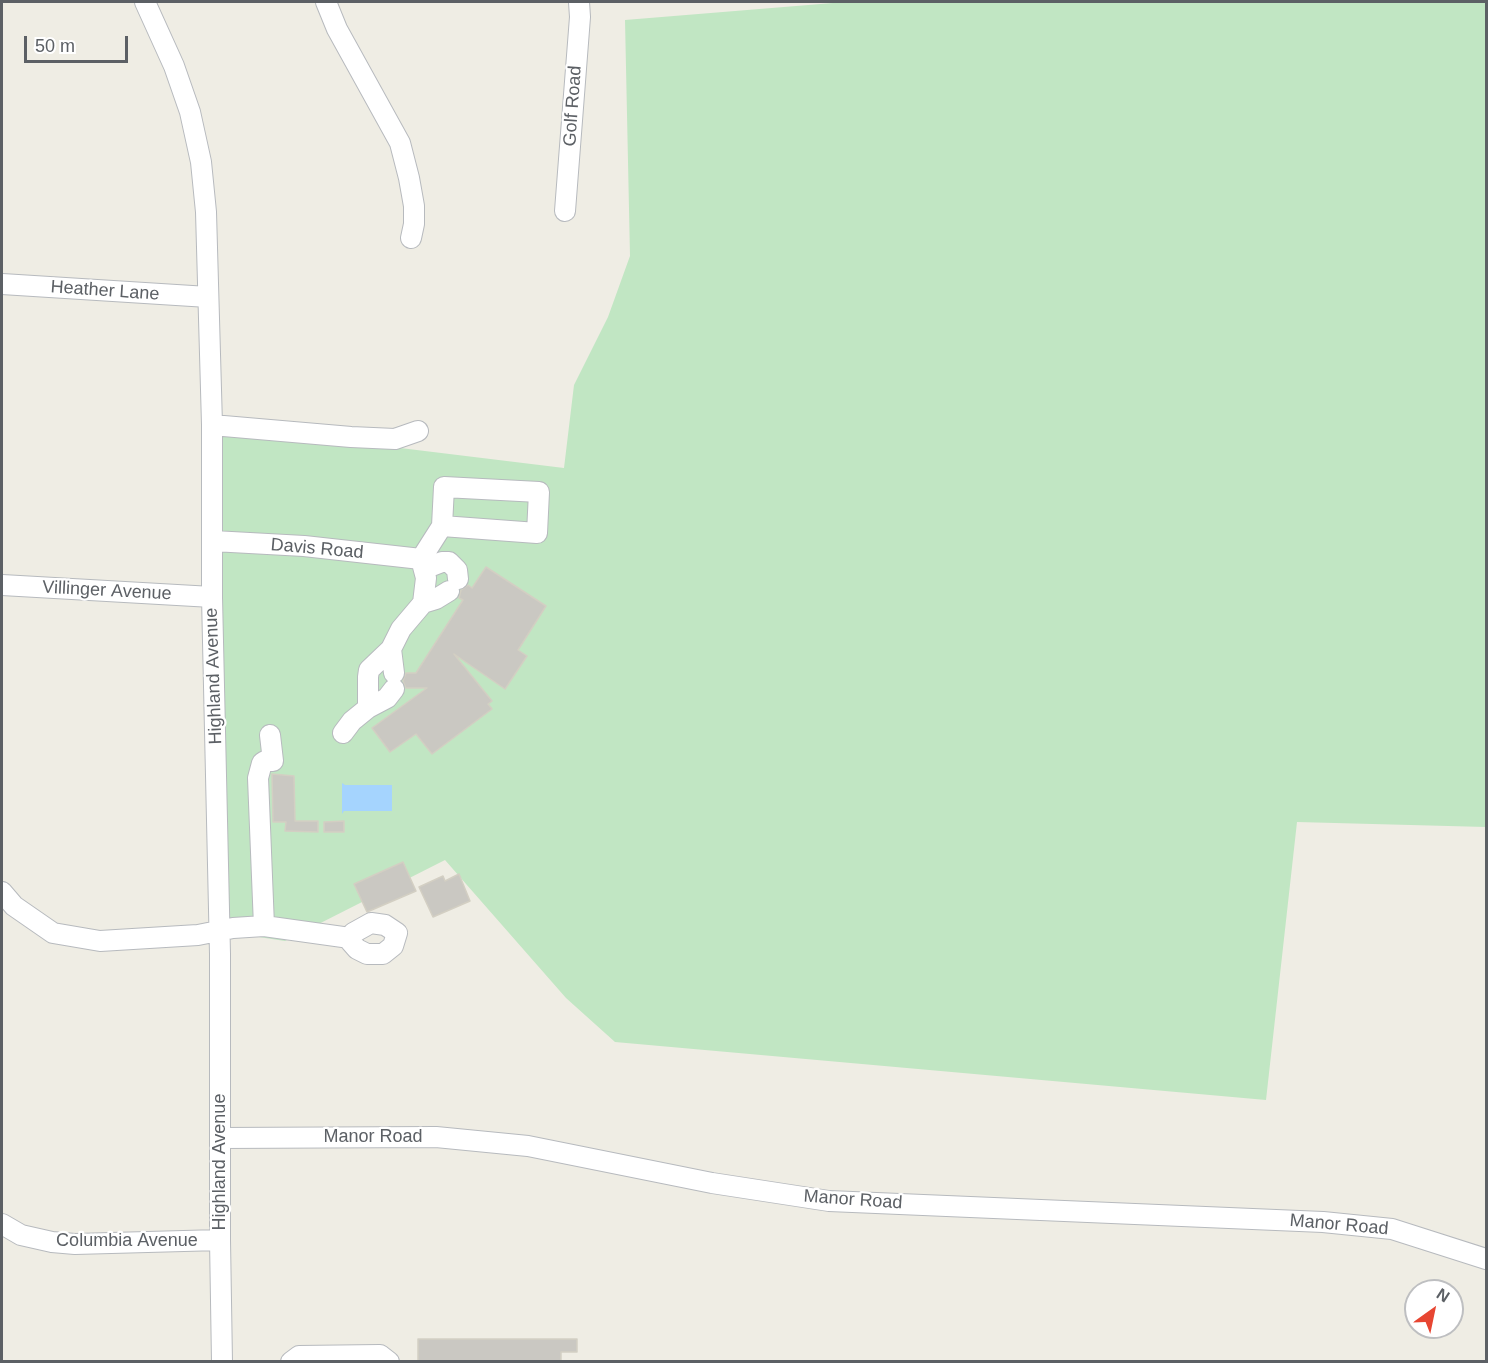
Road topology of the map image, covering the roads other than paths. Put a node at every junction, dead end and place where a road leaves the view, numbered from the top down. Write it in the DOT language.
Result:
graph roads {
  1 [pos="145,2"];
  2 [pos="326,2"];
  3 [pos="579,2"];
  4 [pos="565,211"];
  5 [pos="411,238"];
  6 [pos="2,284"];
  7 [pos="208,297"];
  8 [pos="212,425"];
  9 [pos="418,431"];
  10 [pos="442,526"];
  11 [pos="213,541"];
  12 [pos="423,564"];
  13 [pos="2,585"];
  14 [pos="212,597"];
  15 [pos="423,603"];
  16 [pos="391,649"];
  17 [pos="368,708"];
  18 [pos="343,733"];
  19 [pos="270,735"];
  20 [pos="2,892"];
  21 [pos="264,926"];
  22 [pos="219,931"];
  23 [pos="350,938"];
  24 [pos="220,1138"];
  25 [pos="2,1224"];
  26 [pos="220,1240"];
  27 [pos="1486,1259"];
  28 [pos="222,1362"];
  29 [pos="291,1362"];
  30 [pos="389,1362"];
  1 -- 7 [label="street, Highland Avenue"];
  2 -- 5 [label="street"];
  3 -- 4 [label="street, Golf Road"];
  6 -- 7 [label="street, Heather Lane"];
  7 -- 8 [label="street, Highland Avenue"];
  8 -- 9 [label="street"];
  8 -- 11 [label="street, Highland Avenue"];
  10 -- 10 [label="street"];
  10 -- 12 [label="street"];
  11 -- 12 [label="street, Davis Road"];
  11 -- 14 [label="street, Highland Avenue"];
  12 -- 15 [label="street"];
  12 -- 15 [label="street, Davis Road"];
  13 -- 14 [label="street, Villinger Avenue"];
  14 -- 22 [label="street, Highland Avenue"];
  15 -- 16 [label="street"];
  16 -- 17 [label="street"];
  16 -- 17 [label="street"];
  17 -- 18 [label="street"];
  19 -- 21 [label="street"];
  20 -- 22 [label="street"];
  21 -- 22 [label="street"];
  21 -- 23 [label="street"];
  22 -- 24 [label="street, Highland Avenue"];
  24 -- 26 [label="street, Highland Avenue"];
  24 -- 27 [label="street, Manor Road"];
  25 -- 26 [label="street, Columbia Avenue"];
  26 -- 28 [label="street, Highland Avenue"];
  29 -- 30 [label="street"];
}
